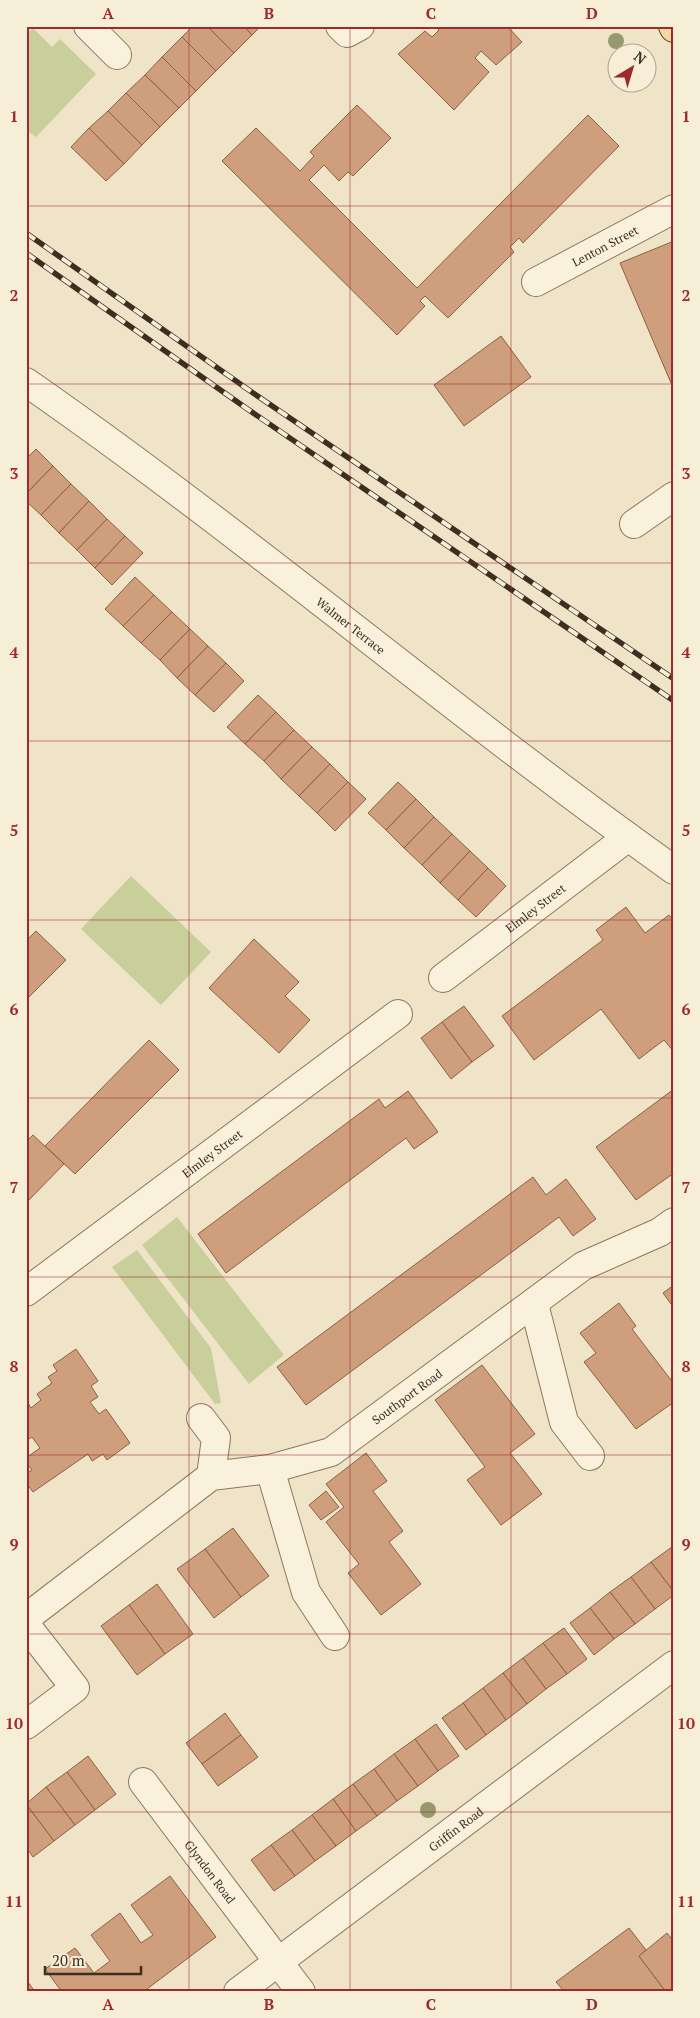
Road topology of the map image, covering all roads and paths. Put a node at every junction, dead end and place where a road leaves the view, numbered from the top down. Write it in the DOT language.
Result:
graph roads {
  1 [pos="88,26"];
  2 [pos="340,26"];
  3 [pos="360,26"];
  4 [pos="117,55"];
  5 [pos="674,210"];
  6 [pos="536,282"];
  7 [pos="27,383"];
  8 [pos="674,496"];
  9 [pos="634,524"];
  10 [pos="628,837"];
  11 [pos="674,870"];
  12 [pos="443,978"];
  13 [pos="398,1014"];
  14 [pos="674,1222"];
  15 [pos="26,1292"];
  16 [pos="534,1304"];
  17 [pos="201,1418"];
  18 [pos="590,1456"];
  19 [pos="270,1469"];
  20 [pos="211,1476"];
  21 [pos="26,1618"];
  22 [pos="26,1625"];
  23 [pos="335,1636"];
  24 [pos="674,1665"];
  25 [pos="26,1725"];
  26 [pos="142,1782"];
  27 [pos="279,1961"];
  28 [pos="238,1992"];
  29 [pos="301,1992"];
  1 -- 4 [label="street"];
  2 -- 3 [label="street"];
  5 -- 6 [label="street, Lenton Street"];
  7 -- 10 [label="street, Walmer Terrace"];
  8 -- 9 [label="street"];
  10 -- 11 [label="street, Walmer Terrace"];
  10 -- 12 [label="street, Elmley Street"];
  13 -- 15 [label="street, Elmley Street"];
  14 -- 16 [label="street, Southport Road"];
  16 -- 18 [label="street"];
  16 -- 19 [label="street, Southport Road"];
  17 -- 20 [label="street"];
  19 -- 20 [label="street, Southport Road"];
  19 -- 23 [label="street"];
  20 -- 21 [label="street"];
  22 -- 25 [label="street"];
  24 -- 27 [label="street, Griffin Road"];
  26 -- 27 [label="street, Glyndon Road"];
  27 -- 28 [label="street, Griffin Road"];
  27 -- 29 [label="street, Glyndon Road"];
}
